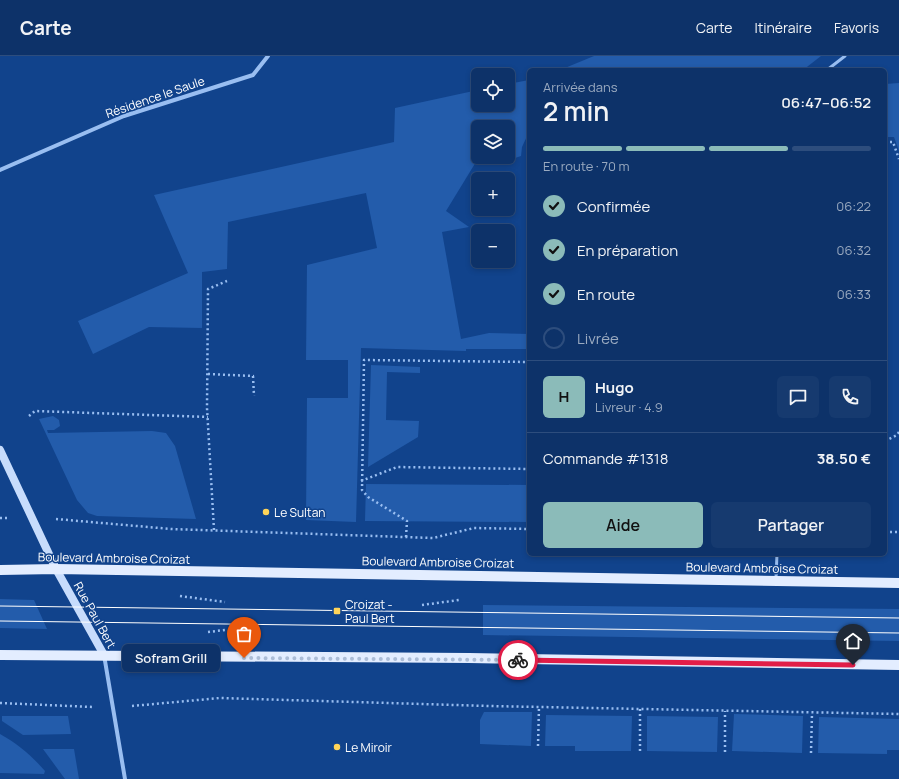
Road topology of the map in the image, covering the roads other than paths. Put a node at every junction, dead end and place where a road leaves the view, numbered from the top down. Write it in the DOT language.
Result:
graph roads {
  1 [pos="268,56"];
  2 [pos="845,56"];
  3 [pos="830,68"];
  4 [pos="0,170"];
  5 [pos="0,450"];
  6 [pos="777,556"];
  7 [pos="56,569"];
  8 [pos="0,570"];
  9 [pos="776,581"];
  10 [pos="899,583"];
  11 [pos="0,655"];
  12 [pos="104,655"];
  13 [pos="899,665"];
  14 [pos="125,779"];
  1 -- 4 [label="street, Résidence le Saule"];
  2 -- 3 [label="lane"];
  5 -- 7 [label="street, Rue Paul Bert"];
  6 -- 9 [label="lane"];
  7 -- 8 [label="main road, Boulevard Ambroise Croizat"];
  7 -- 9 [label="main road, Boulevard Ambroise Croizat"];
  7 -- 12 [label="street, Rue Paul Bert"];
  9 -- 10 [label="main road, Boulevard Ambroise Croizat"];
  11 -- 12 [label="main road"];
  12 -- 13 [label="main road"];
  12 -- 14 [label="street, Rue Paul Bert"];
}
